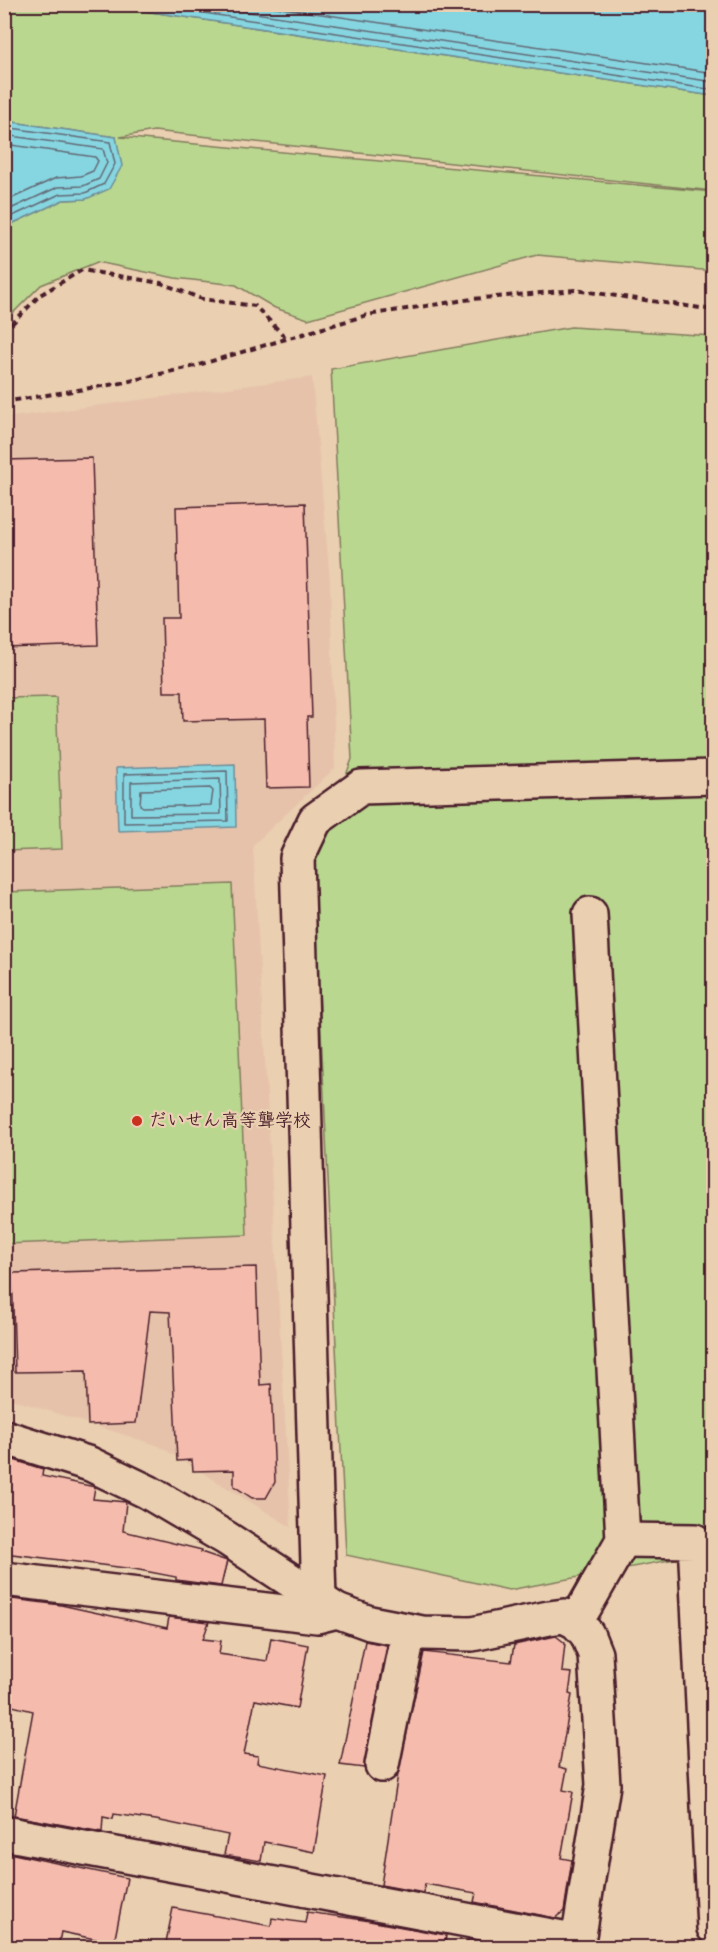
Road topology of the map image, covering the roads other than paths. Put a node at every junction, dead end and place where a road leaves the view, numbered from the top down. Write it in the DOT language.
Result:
graph roads {
  1 [pos="714,777"];
  2 [pos="590,914"];
  3 [pos="4,1437"];
  4 [pos="623,1540"];
  5 [pos="4,1580"];
  6 [pos="328,1605"];
  7 [pos="576,1622"];
  8 [pos="409,1631"];
  9 [pos="382,1765"];
  10 [pos="4,1833"];
  11 [pos="714,1928"];
  12 [pos="578,1944"];
  1 -- 6 [label="street"];
  2 -- 4 [label="street"];
  3 -- 6 [label="street"];
  4 -- 7 [label="street"];
  4 -- 11 [label="street"];
  5 -- 6 [label="street"];
  6 -- 8 [label="street"];
  7 -- 8 [label="street"];
  7 -- 12 [label="street"];
  8 -- 9 [label="street"];
  10 -- 12 [label="street"];
}
